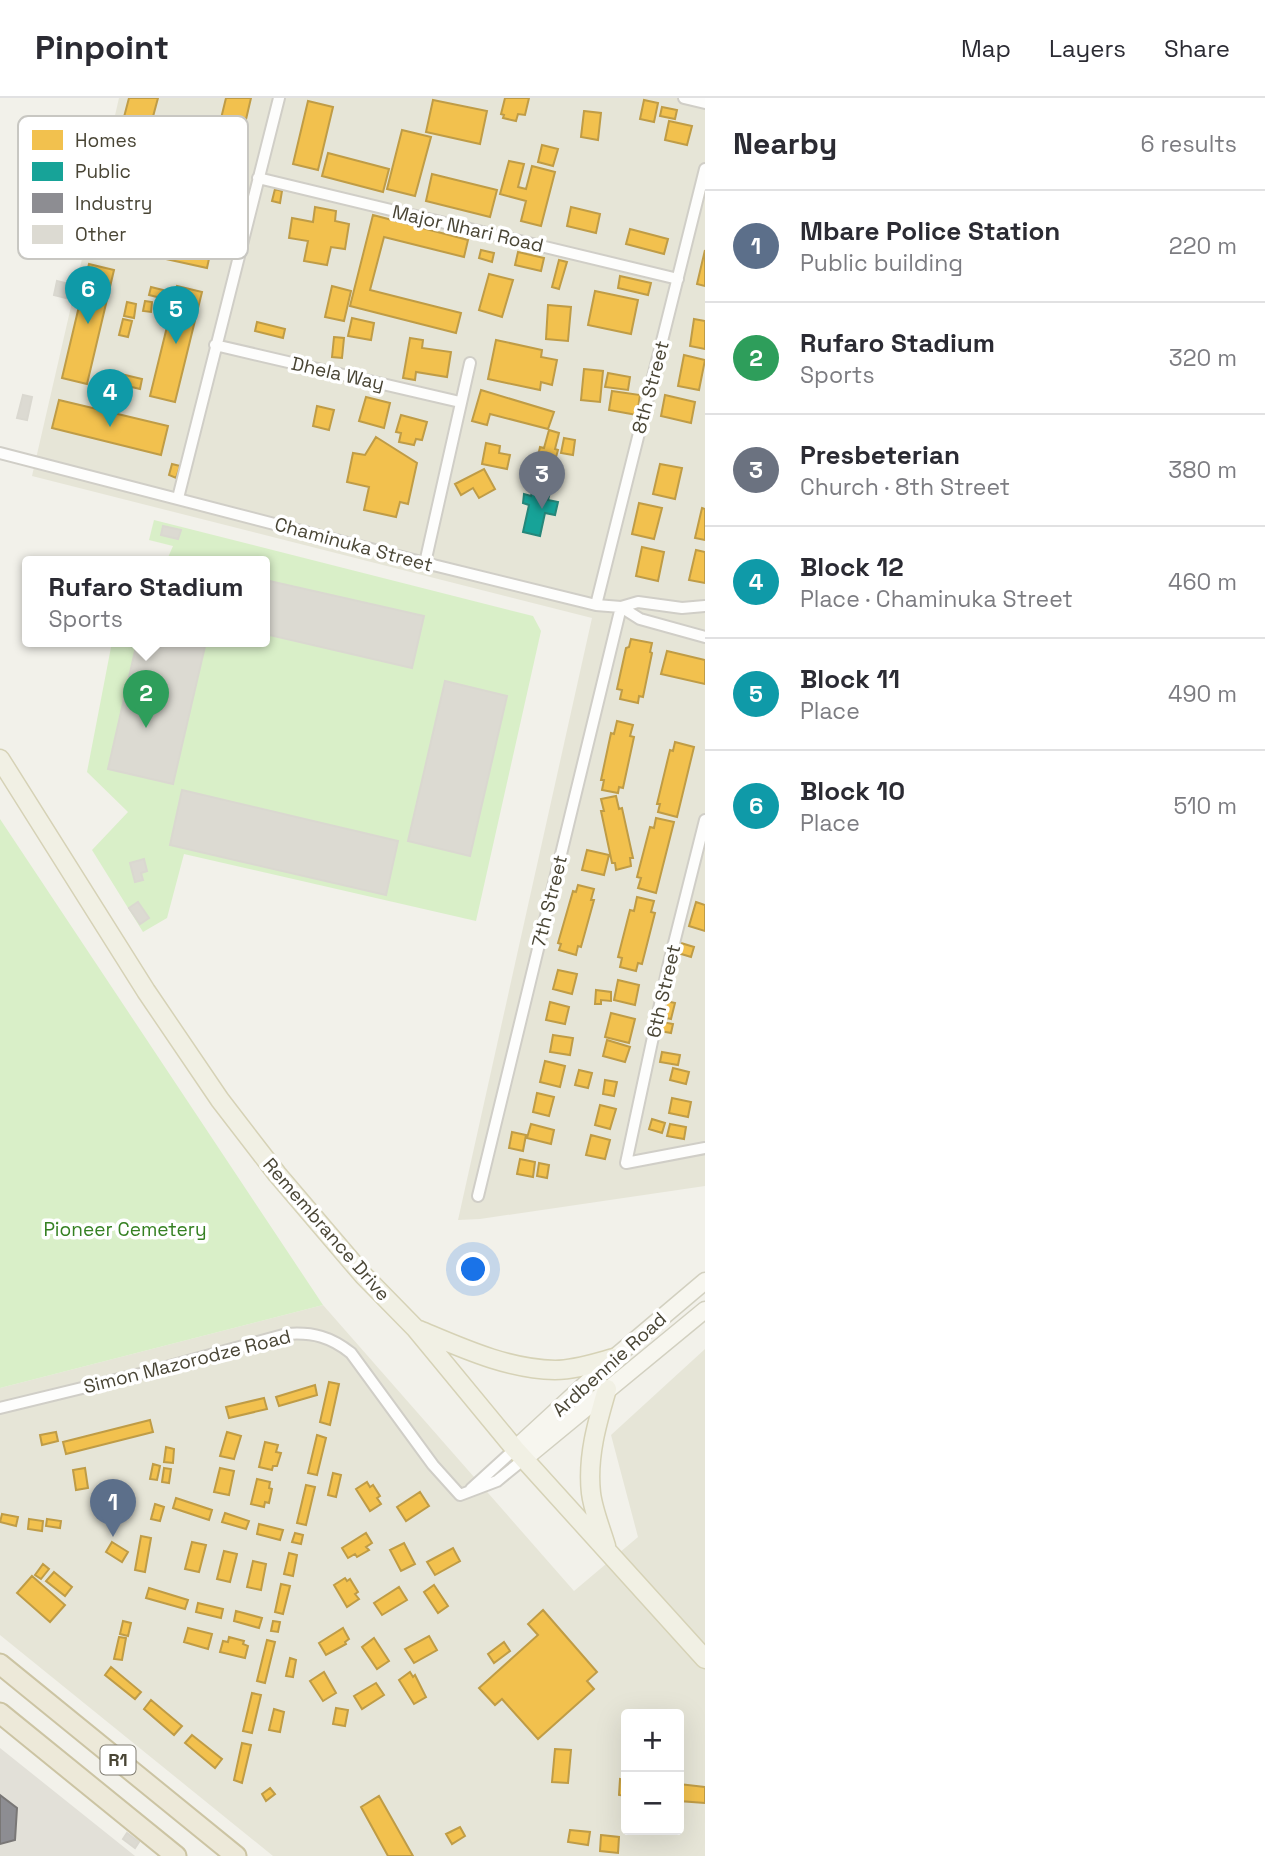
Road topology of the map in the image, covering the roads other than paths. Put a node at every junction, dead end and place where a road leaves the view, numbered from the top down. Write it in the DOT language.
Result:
graph roads {
  1 [pos="279,98"];
  2 [pos="684,98"];
  3 [pos="705,103"];
  4 [pos="705,169"];
  5 [pos="258,178"];
  6 [pos="248,217"];
  7 [pos="237,259"];
  8 [pos="678,279"];
  9 [pos="215,345"];
  10 [pos="470,363"];
  11 [pos="460,402"];
  12 [pos="0,453"];
  13 [pos="178,498"];
  14 [pos="425,563"];
  15 [pos="596,605"];
  16 [pos="705,606"];
  17 [pos="621,607"];
  18 [pos="705,637"];
  19 [pos="0,758"];
  20 [pos="705,820"];
  21 [pos="705,1148"];
  22 [pos="478,1196"];
  23 [pos="705,1281"];
  24 [pos="705,1310"];
  25 [pos="416,1329"];
  26 [pos="614,1358"];
  27 [pos="607,1389"];
  28 [pos="0,1408"];
  29 [pos="520,1454"];
  30 [pos="607,1552"];
  31 [pos="705,1659"];
  32 [pos="0,1664"];
  33 [pos="0,1713"];
  34 [pos="176,1856"];
  35 [pos="236,1856"];
  1 -- 5 [label="street"];
  2 -- 3 [label="street"];
  4 -- 8 [label="street, 8th Street"];
  5 -- 6 [label="street"];
  5 -- 8 [label="street, Major Nhari Road"];
  7 -- 9 [label="street"];
  8 -- 15 [label="street, 8th Street"];
  9 -- 11 [label="street, Dhela Way"];
  9 -- 13 [label="street"];
  10 -- 11 [label="street"];
  11 -- 14 [label="street"];
  12 -- 13 [label="street, Chaminuka Street"];
  13 -- 14 [label="street, Chaminuka Street"];
  14 -- 15 [label="street, Chaminuka Street"];
  15 -- 17 [label="street, Chaminuka Street"];
  16 -- 17 [label="street"];
  17 -- 18 [label="street, Chaminuka Street"];
  17 -- 22 [label="street, 7th Street"];
  19 -- 25 [label="main road, Remembrance Drive"];
  20 -- 21 [label="street, 6th Street"];
  23 -- 26 [label="main road, Ardbennie Road"];
  24 -- 27 [label="main road, Ardbennie Road"];
  25 -- 26 [label="main road"];
  25 -- 29 [label="main road, Remembrance Drive"];
  26 -- 29 [label="main road, Ardbennie Road"];
  27 -- 29 [label="main road, Ardbennie Road"];
  27 -- 30 [label="main road"];
  28 -- 29 [label="street, Simon Mazorodze Road"];
  29 -- 30 [label="main road, Remembrance Drive"];
  30 -- 31 [label="main road, Remembrance Drive"];
  32 -- 35 [label="highway, R1"];
  33 -- 34 [label="highway, R1"];
}
